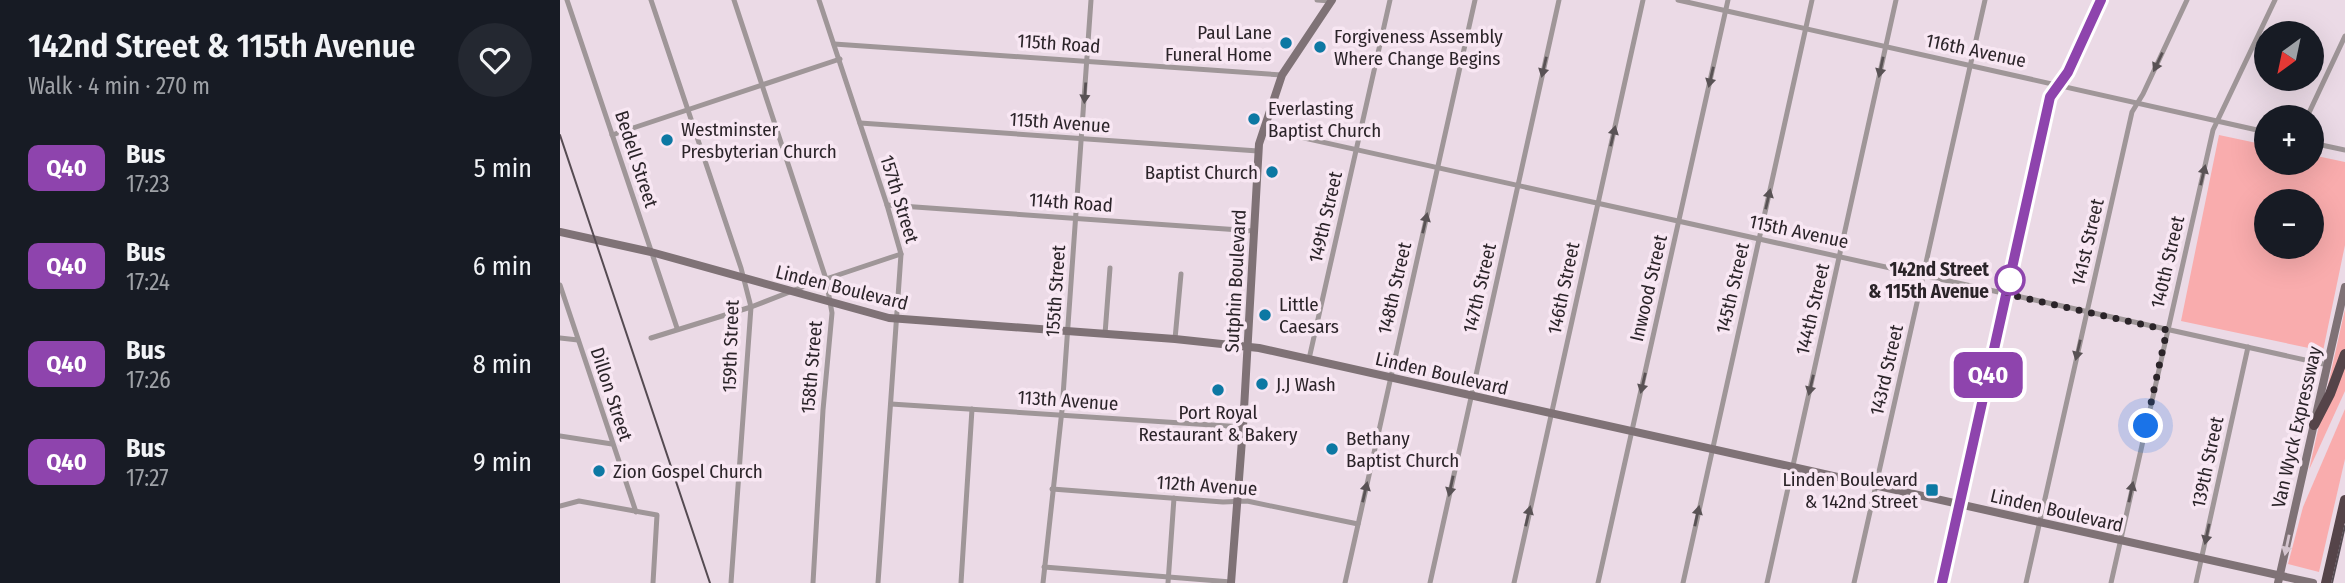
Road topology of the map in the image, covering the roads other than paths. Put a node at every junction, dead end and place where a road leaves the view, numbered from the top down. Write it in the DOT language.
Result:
graph roads {
  1 [pos="567,0"];
  2 [pos="651,0"];
  3 [pos="734,0"];
  4 [pos="819,0"];
  5 [pos="1091,0"];
  6 [pos="1317,0"];
  7 [pos="1390,0"];
  8 [pos="1475,0"];
  9 [pos="1559,0"];
  10 [pos="1643,0"];
  11 [pos="1678,0"];
  12 [pos="1728,0"];
  13 [pos="1812,0"];
  14 [pos="1896,0"];
  15 [pos="1985,0"];
  16 [pos="2101,0"];
  17 [pos="2187,0"];
  18 [pos="2275,0"];
  19 [pos="1331,1"];
  20 [pos="1726,11"];
  21 [pos="1806,29"];
  22 [pos="2345,36"];
  23 [pos="834,44"];
  24 [pos="1885,46"];
  25 [pos="839,59"];
  26 [pos="1087,60"];
  27 [pos="1970,65"];
  28 [pos="1282,75"];
  29 [pos="2059,84"];
  30 [pos="763,85"];
  31 [pos="2138,103"];
  32 [pos="2313,105"];
  33 [pos="687,110"];
  34 [pos="2218,121"];
  35 [pos="860,123"];
  36 [pos="1263,129"];
  37 [pos="2254,129"];
  38 [pos="612,135"];
  39 [pos="1082,139"];
  40 [pos="2324,146"];
  41 [pos="1357,149"];
  42 [pos="2345,150"];
  43 [pos="1258,151"];
  44 [pos="1438,167"];
  45 [pos="1518,185"];
  46 [pos="1598,203"];
  47 [pos="887,205"];
  48 [pos="1076,218"];
  49 [pos="1679,221"];
  50 [pos="1254,231"];
  51 [pos="560,232"];
  52 [pos="1759,238"];
  53 [pos="651,252"];
  54 [pos="901,254"];
  55 [pos="1840,256"];
  56 [pos="1110,268"];
  57 [pos="1181,274"];
  58 [pos="1923,275"];
  59 [pos="744,277"];
  60 [pos="827,279"];
  61 [pos="560,285"];
  62 [pos="2345,288"];
  63 [pos="792,291"];
  64 [pos="2007,294"];
  65 [pos="830,301"];
  66 [pos="751,307"];
  67 [pos="2087,312"];
  68 [pos="896,319"];
  69 [pos="677,328"];
  70 [pos="2167,330"];
  71 [pos="1068,332"];
  72 [pos="1105,334"];
  73 [pos="560,338"];
  74 [pos="651,338"];
  75 [pos="1175,339"];
  76 [pos="578,340"];
  77 [pos="1247,346"];
  78 [pos="2248,348"];
  79 [pos="2345,354"];
  80 [pos="1309,359"];
  81 [pos="2328,365"];
  82 [pos="1391,377"];
  83 [pos="1471,395"];
  84 [pos="891,404"];
  85 [pos="972,410"];
  86 [pos="1551,413"];
  87 [pos="1061,415"];
  88 [pos="2314,425"];
  89 [pos="1243,427"];
  90 [pos="1632,431"];
  91 [pos="560,436"];
  92 [pos="612,444"];
  93 [pos="1712,449"];
  94 [pos="1793,467"];
  95 [pos="1876,485"];
  96 [pos="1052,489"];
  97 [pos="1174,498"];
  98 [pos="2345,500"];
  99 [pos="1238,501"];
  100 [pos="1960,504"];
  101 [pos="560,506"];
  102 [pos="636,512"];
  103 [pos="2040,522"];
  104 [pos="1358,524"];
  105 [pos="2121,540"];
  106 [pos="2202,558"];
  107 [pos="1044,567"];
  108 [pos="2279,579"];
  109 [pos="1168,580"];
  110 [pos="1231,582"];
  111 [pos="2311,582"];
  112 [pos="653,583"];
  113 [pos="731,583"];
  114 [pos="813,583"];
  115 [pos="878,583"];
  116 [pos="961,583"];
  117 [pos="1043,583"];
  118 [pos="1345,583"];
  119 [pos="1430,583"];
  120 [pos="1514,583"];
  121 [pos="1598,583"];
  122 [pos="1683,583"];
  123 [pos="1767,583"];
  124 [pos="1854,583"];
  125 [pos="1942,583"];
  126 [pos="2026,583"];
  127 [pos="2111,583"];
  128 [pos="2196,583"];
  129 [pos="2326,583"];
  1 -- 38 [label="street, Bedell Street"];
  2 -- 33 [label="street, 159th Street"];
  3 -- 30 [label="street, 158th Street"];
  4 -- 23 [label="street, 157th Street"];
  5 -- 26 [label="street, 155th Street"];
  6 -- 19 [label="street"];
  7 -- 41 [label="street, 149th Street"];
  8 -- 44 [label="street, 148th Street"];
  9 -- 45 [label="street, 147th Street, one-way"];
  46 -- 10 [label="street, 146th Street, one-way"];
  11 -- 20 [label="street, 116th Avenue"];
  12 -- 20 [label="street, Inwood Street"];
  13 -- 21 [label="street, 145th Street"];
  14 -- 24 [label="street, 144th Street"];
  15 -- 27 [label="street, 143rd Street"];
  16 -- 29 [label="street"];
  17 -- 31 [label="street, 141st Street, one-way"];
  18 -- 34 [label="street, 140th Street"];
  19 -- 28 [label="main road, Sutphin Boulevard"];
  20 -- 21 [label="street, 116th Avenue"];
  20 -- 49 [label="street, Inwood Street, one-way"];
  21 -- 24 [label="street, 116th Avenue"];
  52 -- 21 [label="street, 145th Street, one-way"];
  22 -- 32 [label="street"];
  23 -- 25 [label="street, 157th Street"];
  23 -- 26 [label="street, 115th Road"];
  24 -- 27 [label="street, 116th Avenue"];
  24 -- 55 [label="street, 144th Street, one-way"];
  25 -- 30 [label="street"];
  25 -- 35 [label="street, 157th Street"];
  26 -- 28 [label="street, 115th Road"];
  26 -- 39 [label="street, 155th Street, one-way"];
  27 -- 29 [label="street, 116th Avenue"];
  27 -- 58 [label="street, 143rd Street"];
  28 -- 36 [label="main road, Sutphin Boulevard"];
  29 -- 31 [label="street, 116th Avenue"];
  29 -- 64 [label="street"];
  30 -- 33 [label="street"];
  30 -- 60 [label="street, 158th Street"];
  31 -- 34 [label="street, 116th Avenue"];
  31 -- 67 [label="street, 141st Street"];
  33 -- 38 [label="street"];
  33 -- 59 [label="street, 159th Street"];
  34 -- 37 [label="street, 116th Avenue"];
  70 -- 34 [label="street, 140th Street, one-way"];
  35 -- 39 [label="street, 115th Avenue"];
  35 -- 47 [label="street, 157th Street"];
  36 -- 41 [label="street, 115th Avenue"];
  36 -- 43 [label="main road, Sutphin Boulevard"];
  38 -- 53 [label="street, Bedell Street"];
  39 -- 43 [label="street, 115th Avenue"];
  39 -- 48 [label="street, 155th Street"];
  40 -- 42 [label="street"];
  41 -- 44 [label="street, 115th Avenue"];
  41 -- 80 [label="street, 149th Street"];
  43 -- 50 [label="main road, Sutphin Boulevard"];
  44 -- 45 [label="street, 115th Avenue"];
  82 -- 44 [label="street, 148th Street, one-way"];
  45 -- 46 [label="street, 115th Avenue"];
  45 -- 83 [label="street, 147th Street"];
  46 -- 49 [label="street, 115th Avenue"];
  46 -- 86 [label="street, 146th Street"];
  47 -- 48 [label="street, 114th Road"];
  47 -- 54 [label="street, 157th Street"];
  48 -- 50 [label="street, 114th Road"];
  48 -- 71 [label="street, 155th Street"];
  49 -- 52 [label="street, 115th Avenue"];
  49 -- 90 [label="street, Inwood Street, one-way"];
  50 -- 77 [label="main road, Sutphin Boulevard"];
  51 -- 53 [label="main road, Linden Boulevard"];
  52 -- 55 [label="street, 115th Avenue"];
  52 -- 93 [label="street, 145th Street"];
  53 -- 59 [label="main road, Linden Boulevard"];
  53 -- 69 [label="street, Bedell Street"];
  54 -- 60 [label="street"];
  54 -- 68 [label="street, 157th Street"];
  55 -- 58 [label="street, 115th Avenue"];
  55 -- 94 [label="street, 144th Street, one-way"];
  56 -- 72 [label="street"];
  57 -- 75 [label="street"];
  58 -- 64 [label="street, 115th Avenue"];
  58 -- 95 [label="street, 143rd Street"];
  59 -- 63 [label="main road, Linden Boulevard"];
  59 -- 66 [label="street, 159th Street"];
  60 -- 63 [label="street"];
  60 -- 65 [label="street, 158th Street"];
  61 -- 76 [label="street, Dillon Street"];
  62 -- 81 [label="main road, Van Wyck Expressway"];
  63 -- 65 [label="main road, Linden Boulevard"];
  63 -- 66 [label="street"];
  64 -- 67 [label="street, 115th Avenue"];
  64 -- 100 [label="street"];
  65 -- 68 [label="main road, Linden Boulevard"];
  65 -- 114 [label="street, 158th Street"];
  66 -- 69 [label="street"];
  66 -- 113 [label="street, 159th Street"];
  67 -- 70 [label="street, 115th Avenue"];
  67 -- 103 [label="street, 141st Street, one-way"];
  68 -- 71 [label="main road, Linden Boulevard"];
  68 -- 84 [label="street, 157th Street"];
  69 -- 74 [label="street"];
  70 -- 78 [label="street, 115th Avenue"];
  105 -- 70 [label="street, 140th Street, one-way"];
  71 -- 72 [label="main road, Linden Boulevard"];
  71 -- 87 [label="street, 155th Street"];
  72 -- 75 [label="main road, Linden Boulevard"];
  73 -- 76 [label="street"];
  75 -- 77 [label="main road, Linden Boulevard"];
  76 -- 92 [label="street, Dillon Street"];
  77 -- 80 [label="main road, Linden Boulevard"];
  77 -- 89 [label="main road, Sutphin Boulevard"];
  78 -- 81 [label="street, 115th Avenue"];
  78 -- 106 [label="street, 139th Street, one-way"];
  79 -- 88 [label="highway"];
  80 -- 82 [label="main road, Linden Boulevard"];
  81 -- 88 [label="main road, Van Wyck Expressway"];
  82 -- 83 [label="main road, Linden Boulevard"];
  104 -- 82 [label="street, 148th Street, one-way"];
  83 -- 86 [label="main road, Linden Boulevard"];
  83 -- 119 [label="street, 147th Street, one-way"];
  84 -- 85 [label="street, 113th Avenue"];
  84 -- 115 [label="street, 157th Street"];
  85 -- 87 [label="street, 113th Avenue"];
  85 -- 116 [label="street"];
  86 -- 90 [label="main road, Linden Boulevard"];
  120 -- 86 [label="street, 146th Street, one-way"];
  87 -- 89 [label="street, 113th Avenue"];
  87 -- 96 [label="street, 155th Street"];
  88 -- 108 [label="main road, Van Wyck Expressway, one-way"];
  89 -- 99 [label="main road, Sutphin Boulevard"];
  90 -- 93 [label="main road, Linden Boulevard"];
  90 -- 121 [label="street, Inwood Street"];
  91 -- 92 [label="street"];
  92 -- 102 [label="street, Dillon Street"];
  93 -- 94 [label="main road, Linden Boulevard"];
  122 -- 93 [label="street, 145th Street, one-way"];
  94 -- 95 [label="main road, Linden Boulevard"];
  94 -- 123 [label="street, 144th Street"];
  95 -- 100 [label="main road, Linden Boulevard"];
  95 -- 124 [label="street, 143rd Street"];
  96 -- 97 [label="street, 112th Avenue"];
  96 -- 107 [label="street, 155th Street"];
  97 -- 99 [label="street, 112th Avenue"];
  97 -- 109 [label="street"];
  98 -- 129 [label="highway"];
  99 -- 104 [label="street, 112th Avenue"];
  99 -- 110 [label="main road, Sutphin Boulevard"];
  100 -- 103 [label="main road, Linden Boulevard"];
  100 -- 125 [label="street"];
  101 -- 102 [label="street"];
  102 -- 112 [label="street"];
  103 -- 105 [label="main road, Linden Boulevard"];
  103 -- 126 [label="street, 141st Street"];
  104 -- 118 [label="street, 148th Street"];
  105 -- 106 [label="main road, Linden Boulevard"];
  105 -- 127 [label="street, 140th Street"];
  106 -- 108 [label="main road, Linden Boulevard"];
  106 -- 128 [label="street, 139th Street"];
  107 -- 109 [label="street"];
  107 -- 117 [label="street, 155th Street"];
  108 -- 111 [label="main road, Linden Boulevard"];
  109 -- 110 [label="street"];
}
